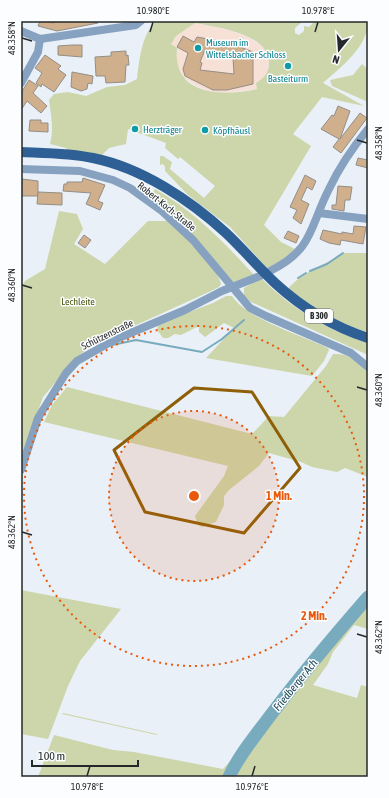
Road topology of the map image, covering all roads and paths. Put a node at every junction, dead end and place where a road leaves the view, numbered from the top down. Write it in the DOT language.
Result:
graph roads {
  1 [pos="139,23"];
  2 [pos="21,31"];
  3 [pos="40,39"];
  4 [pos="21,83"];
  5 [pos="368,129"];
  6 [pos="21,152"];
  7 [pos="21,169"];
  8 [pos="319,213"];
  9 [pos="368,219"];
  10 [pos="270,271"];
  11 [pos="260,276"];
  12 [pos="233,287"];
  13 [pos="368,338"];
  14 [pos="368,367"];
  15 [pos="21,470"];
  1 -- 3 [label="street"];
  2 -- 3 [label="street"];
  3 -- 4 [label="street"];
  5 -- 8 [label="street"];
  6 -- 13 [label="main road, B 300"];
  7 -- 12 [label="street, Robert-Koch-Straße"];
  8 -- 9 [label="street"];
  8 -- 10 [label="street"];
  11 -- 12 [label="street, Schützenstraße"];
  12 -- 14 [label="street, Robert-Koch-Straße"];
  12 -- 15 [label="street, Schützenstraße"];
}
